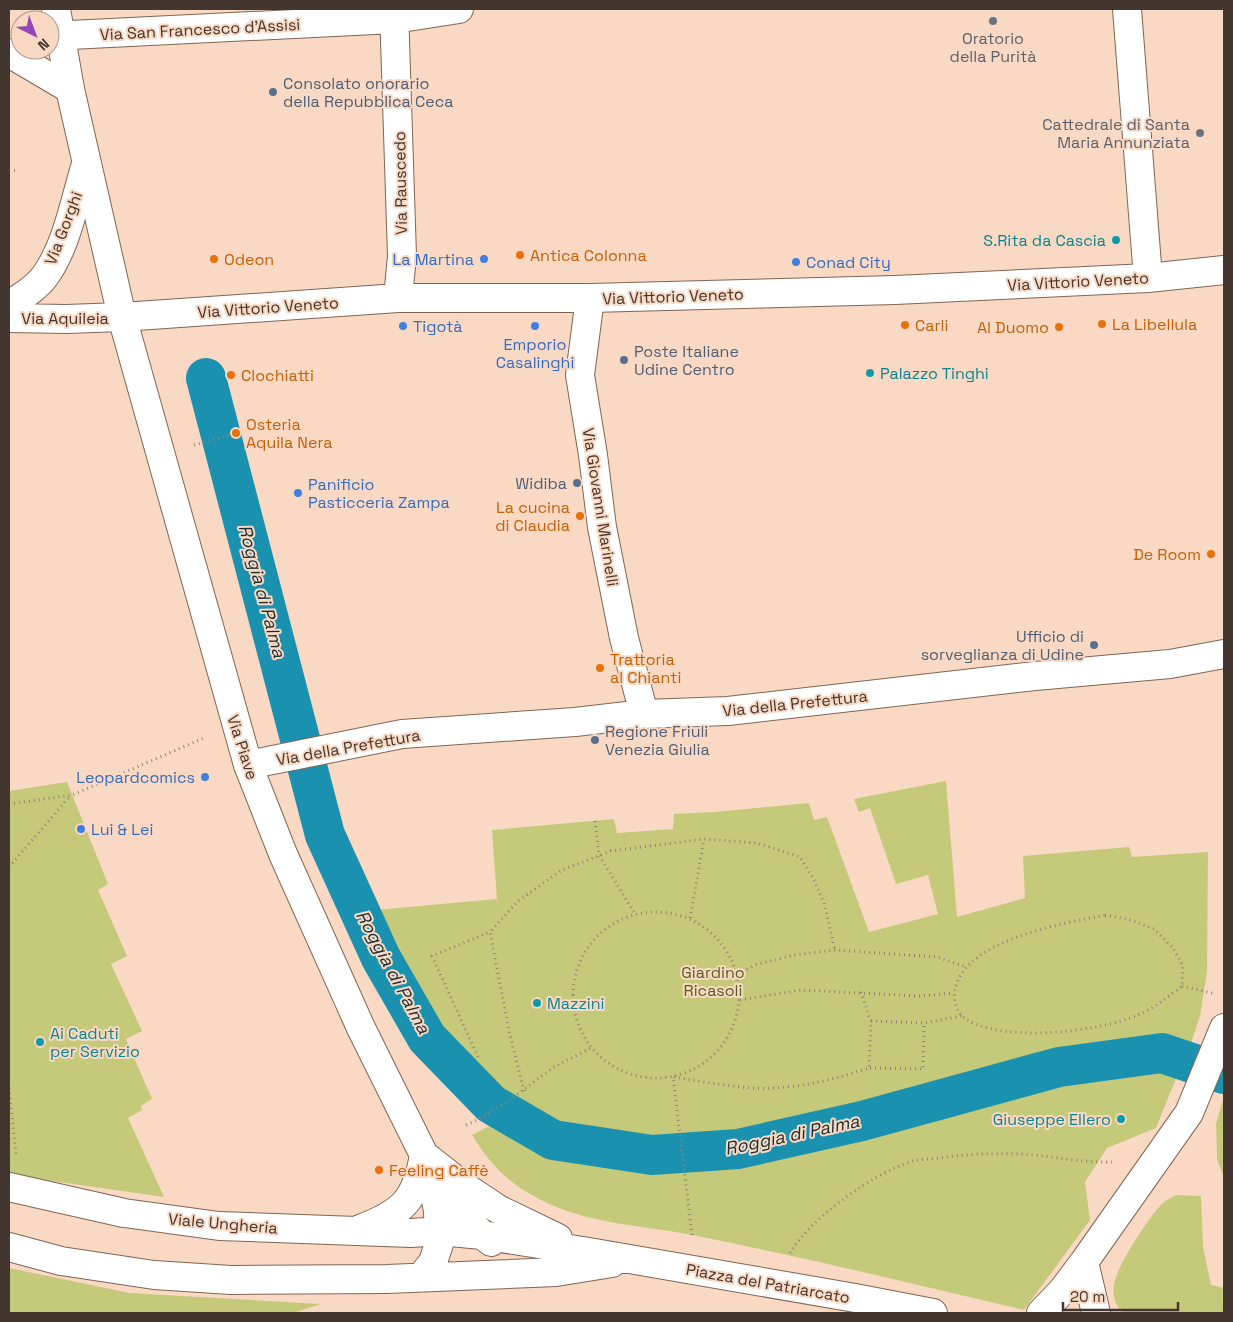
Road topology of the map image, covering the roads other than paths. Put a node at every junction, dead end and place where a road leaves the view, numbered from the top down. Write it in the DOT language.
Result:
graph roads {
  1 [pos="459,9"];
  2 [pos="1127,9"];
  3 [pos="395,14"];
  4 [pos="60,36"];
  5 [pos="9,54"];
  6 [pos="60,54"];
  7 [pos="70,89"];
  8 [pos="86,164"];
  9 [pos="1224,270"];
  10 [pos="1148,278"];
  11 [pos="398,298"];
  12 [pos="590,298"];
  13 [pos="9,304"];
  14 [pos="122,317"];
  15 [pos="9,318"];
  16 [pos="1224,654"];
  17 [pos="644,714"];
  18 [pos="248,765"];
  19 [pos="1224,1028"];
  20 [pos="424,1155"];
  21 [pos="14,1188"];
  22 [pos="356,1231"];
  23 [pos="440,1231"];
  24 [pos="482,1235"];
  25 [pos="9,1247"];
  26 [pos="589,1252"];
  27 [pos="633,1260"];
  28 [pos="1084,1262"];
  29 [pos="556,1272"];
  30 [pos="421,1277"];
  31 [pos="933,1313"];
  32 [pos="1041,1313"];
  33 [pos="1096,1313"];
  1 -- 3 [label="street, Via San Francesco d'Assisi"];
  2 -- 10 [label="street"];
  3 -- 4 [label="street, Via San Francesco d'Assisi"];
  3 -- 11 [label="street, Via Rauscedo"];
  5 -- 7 [label="street"];
  6 -- 7 [label="street, Via Gorghi"];
  7 -- 8 [label="street, Via Gorghi"];
  8 -- 13 [label="street, Via Gorghi"];
  8 -- 14 [label="street, Via Gorghi"];
  9 -- 10 [label="street, Via Vittorio Veneto"];
  10 -- 12 [label="street, Via Vittorio Veneto"];
  11 -- 12 [label="street, Via Vittorio Veneto"];
  11 -- 14 [label="street, Via Vittorio Veneto"];
  12 -- 17 [label="street, Via Giovanni Marinelli"];
  14 -- 15 [label="street, Via Aquileia"];
  14 -- 18 [label="street, Via Piave"];
  16 -- 17 [label="street, Via della Prefettura"];
  17 -- 18 [label="street, Via della Prefettura"];
  18 -- 20 [label="street, Via Piave"];
  19 -- 28 [label="street"];
  20 -- 22 [label="street"];
  20 -- 23 [label="street"];
  20 -- 24 [label="street"];
  20 -- 26 [label="street"];
  21 -- 22 [label="street, Viale Ungheria"];
  22 -- 23 [label="street, Viale Ungheria"];
  23 -- 24 [label="street, Piazza del Patriarcato"];
  23 -- 30 [label="street"];
  24 -- 26 [label="street, Piazza del Patriarcato"];
  24 -- 29 [label="street"];
  25 -- 30 [label="street"];
  26 -- 27 [label="street, Piazza del Patriarcato"];
  27 -- 29 [label="street, Piazza del Patriarcato"];
  27 -- 31 [label="street, Piazza del Patriarcato"];
  28 -- 32 [label="street"];
  28 -- 33 [label="street"];
  29 -- 30 [label="street, Piazza del Patriarcato"];
}
